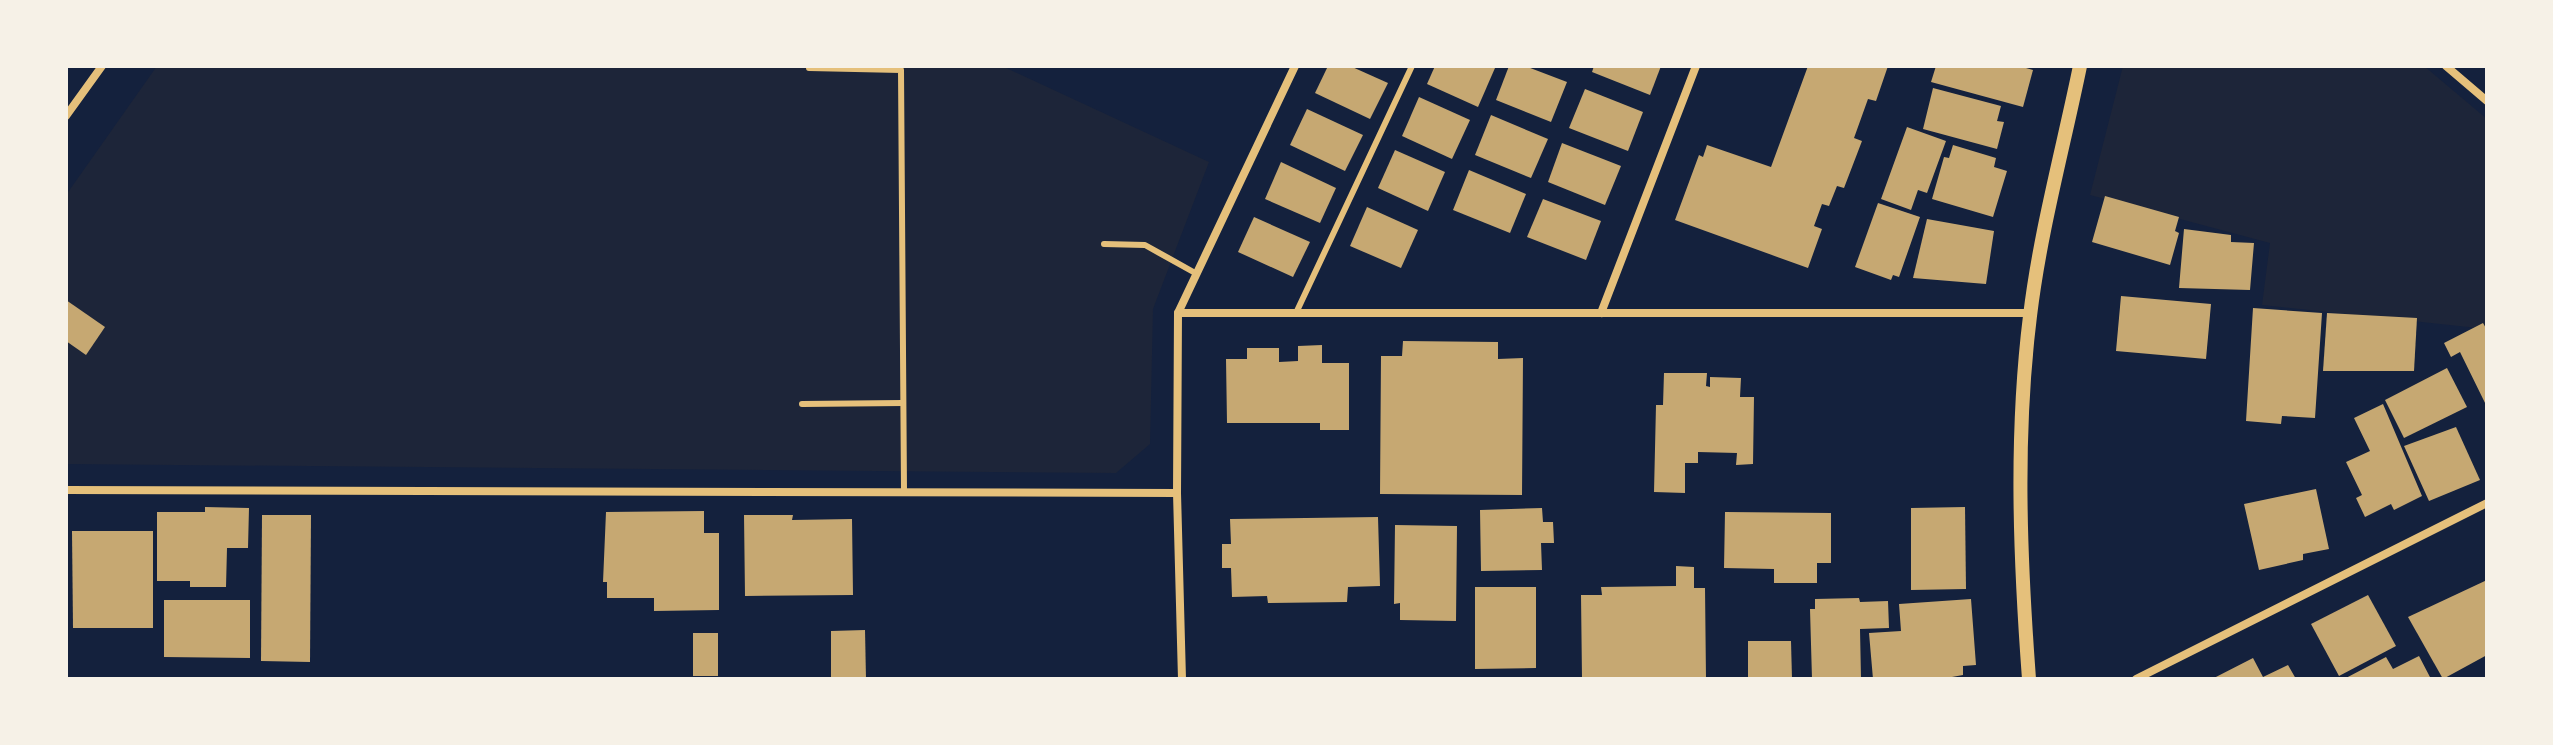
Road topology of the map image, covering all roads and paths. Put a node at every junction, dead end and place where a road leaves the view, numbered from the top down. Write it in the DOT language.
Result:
graph roads {
  1 [pos="102,66"];
  2 [pos="1295,66"];
  3 [pos="1412,66"];
  4 [pos="1696,66"];
  5 [pos="2080,66"];
  6 [pos="2446,66"];
  7 [pos="809,68"];
  8 [pos="2487,101"];
  9 [pos="66,116"];
  10 [pos="1104,244"];
  11 [pos="1197,274"];
  12 [pos="1178,313"];
  13 [pos="1296,313"];
  14 [pos="1601,313"];
  15 [pos="2030,313"];
  16 [pos="903,403"];
  17 [pos="802,404"];
  18 [pos="66,490"];
  19 [pos="904,491"];
  20 [pos="1177,493"];
  21 [pos="2487,503"];
  22 [pos="1182,679"];
  23 [pos="2029,679"];
  24 [pos="2136,679"];
  1 -- 9 [label="street"];
  2 -- 11 [label="street"];
  3 -- 13 [label="lane"];
  4 -- 14 [label="street"];
  5 -- 15 [label="street"];
  6 -- 8 [label="street"];
  7 -- 16 [label="lane"];
  10 -- 11 [label="lane"];
  11 -- 12 [label="street"];
  12 -- 13 [label="street"];
  12 -- 20 [label="street"];
  13 -- 14 [label="street"];
  14 -- 15 [label="street"];
  15 -- 23 [label="street"];
  16 -- 17 [label="lane"];
  16 -- 19 [label="lane"];
  18 -- 19 [label="street"];
  19 -- 20 [label="street"];
  20 -- 22 [label="street"];
  21 -- 24 [label="street"];
}
